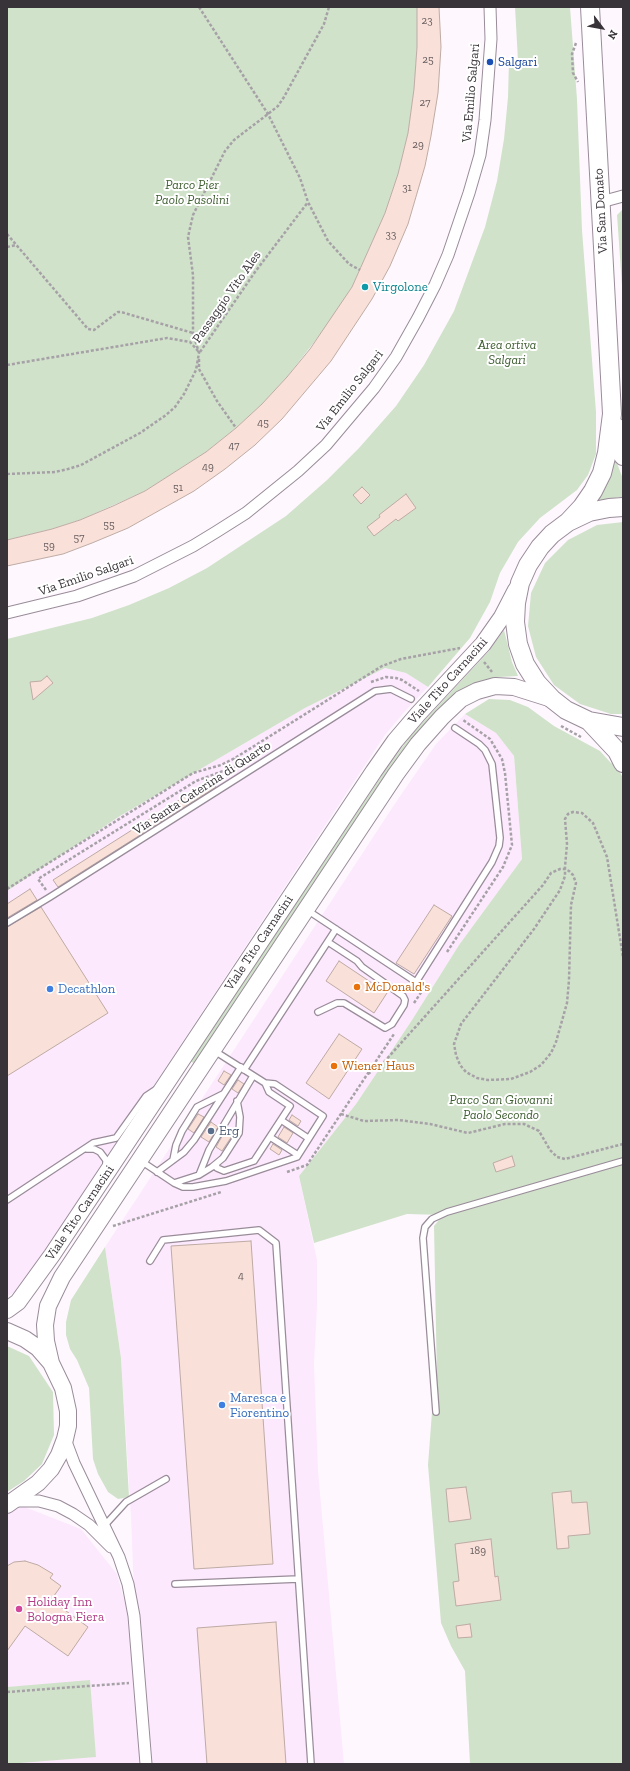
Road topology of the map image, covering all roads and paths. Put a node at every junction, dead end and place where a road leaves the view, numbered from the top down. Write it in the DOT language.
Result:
graph roads {
  1 [pos="199,7"];
  2 [pos="329,7"];
  3 [pos="490,7"];
  4 [pos="590,7"];
  5 [pos="268,114"];
  6 [pos="623,196"];
  7 [pos="308,202"];
  8 [pos="601,202"];
  9 [pos="7,234"];
  10 [pos="16,245"];
  11 [pos="7,247"];
  12 [pos="360,270"];
  13 [pos="193,333"];
  14 [pos="199,352"];
  15 [pos="7,365"];
  16 [pos="612,414"];
  17 [pos="236,428"];
  18 [pos="623,456"];
  19 [pos="7,474"];
  20 [pos="623,507"];
  21 [pos="568,522"];
  22 [pos="520,583"];
  23 [pos="7,613"];
  24 [pos="463,647"];
  25 [pos="411,699"];
  26 [pos="552,699"];
  27 [pos="589,721"];
  28 [pos="623,727"];
  29 [pos="455,728"];
  30 [pos="623,763"];
  31 [pos="239,765"];
  32 [pos="565,870"];
  33 [pos="7,889"];
  34 [pos="50,897"];
  35 [pos="306,910"];
  36 [pos="7,923"];
  37 [pos="336,929"];
  38 [pos="328,942"];
  39 [pos="623,956"];
  40 [pos="318,1012"];
  41 [pos="213,1050"];
  42 [pos="242,1069"];
  43 [pos="368,1074"];
  44 [pos="253,1076"];
  45 [pos="167,1082"];
  46 [pos="265,1083"];
  47 [pos="224,1094"];
  48 [pos="237,1102"];
  49 [pos="341,1114"];
  50 [pos="281,1120"];
  51 [pos="270,1137"];
  52 [pos="308,1138"];
  53 [pos="623,1144"];
  54 [pos="87,1149"];
  55 [pos="298,1155"];
  56 [pos="173,1160"];
  57 [pos="139,1161"];
  58 [pos="623,1161"];
  59 [pos="216,1164"];
  60 [pos="307,1165"];
  61 [pos="107,1172"];
  62 [pos="157,1172"];
  63 [pos="285,1172"];
  64 [pos="199,1175"];
  65 [pos="174,1183"];
  66 [pos="225,1191"];
  67 [pos="7,1200"];
  68 [pos="91,1233"];
  69 [pos="150,1261"];
  70 [pos="7,1310"];
  71 [pos="7,1330"];
  72 [pos="51,1363"];
  73 [pos="436,1412"];
  74 [pos="65,1439"];
  75 [pos="166,1479"];
  76 [pos="10,1503"];
  77 [pos="105,1526"];
  78 [pos="119,1557"];
  79 [pos="298,1578"];
  80 [pos="174,1584"];
  81 [pos="140,1682"];
  82 [pos="7,1692"];
  83 [pos="146,1764"];
  84 [pos="311,1764"];
  1 -- 5 [label="path"];
  2 -- 5 [label="path"];
  3 -- 23 [label="street, Via Emilio Salgari"];
  4 -- 8 [label="main road, Via San Donato"];
  5 -- 7 [label="path"];
  5 -- 13 [label="path"];
  6 -- 8 [label="street"];
  7 -- 12 [label="path"];
  7 -- 14 [label="path, Passaggio Vito Ales"];
  8 -- 16 [label="main road, Via San Donato"];
  9 -- 10 [label="path"];
  10 -- 11 [label="path"];
  10 -- 13 [label="path"];
  13 -- 14 [label="path"];
  14 -- 15 [label="path"];
  14 -- 17 [label="path, Passaggio Vito Ales"];
  14 -- 19 [label="path"];
  16 -- 18 [label="main road, Via San Donato"];
  16 -- 21 [label="main road, Via San Donato"];
  20 -- 21 [label="main road"];
  21 -- 22 [label="main road"];
  22 -- 26 [label="main road"];
  22 -- 45 [label="main road, Viale Tito Carnacini"];
  24 -- 33 [label="path"];
  25 -- 34 [label="lane, Via Santa Caterina di Quarto"];
  26 -- 27 [label="main road"];
  26 -- 35 [label="main road, Viale Tito Carnacini"];
  27 -- 28 [label="main road"];
  27 -- 30 [label="main road"];
  29 -- 37 [label="lane"];
  31 -- 34 [label="path"];
  32 -- 32 [label="path"];
  32 -- 39 [label="path"];
  32 -- 43 [label="path"];
  34 -- 36 [label="lane, Via Santa Caterina di Quarto"];
  35 -- 37 [label="lane"];
  35 -- 41 [label="main road, Viale Tito Carnacini"];
  37 -- 38 [label="lane"];
  38 -- 40 [label="lane"];
  38 -- 42 [label="lane"];
  41 -- 42 [label="lane"];
  41 -- 57 [label="main road, Viale Tito Carnacini"];
  42 -- 44 [label="lane"];
  42 -- 47 [label="lane"];
  44 -- 46 [label="lane"];
  44 -- 48 [label="lane"];
  45 -- 54 [label="lane"];
  45 -- 61 [label="main road, Viale Tito Carnacini"];
  46 -- 50 [label="lane"];
  46 -- 52 [label="lane"];
  47 -- 56 [label="lane"];
  47 -- 56 [label="lane"];
  48 -- 59 [label="lane"];
  48 -- 64 [label="lane"];
  49 -- 53 [label="path"];
  50 -- 51 [label="lane"];
  50 -- 52 [label="lane"];
  51 -- 55 [label="lane"];
  51 -- 59 [label="lane"];
  52 -- 55 [label="lane"];
  54 -- 61 [label="lane"];
  54 -- 67 [label="lane"];
  55 -- 65 [label="lane"];
  56 -- 62 [label="lane"];
  57 -- 62 [label="lane"];
  57 -- 68 [label="main road, Viale Tito Carnacini"];
  58 -- 73 [label="lane"];
  59 -- 64 [label="lane"];
  60 -- 63 [label="path"];
  61 -- 70 [label="main road, Viale Tito Carnacini"];
  62 -- 65 [label="lane"];
  64 -- 65 [label="lane"];
  66 -- 68 [label="path"];
  68 -- 72 [label="main road, Viale Tito Carnacini"];
  69 -- 79 [label="lane"];
  71 -- 72 [label="main road"];
  72 -- 74 [label="main road"];
  74 -- 76 [label="main road"];
  74 -- 77 [label="street"];
  75 -- 77 [label="lane"];
  76 -- 78 [label="street"];
  77 -- 78 [label="street"];
  78 -- 81 [label="street"];
  79 -- 80 [label="lane"];
  79 -- 84 [label="lane"];
  81 -- 82 [label="path"];
  81 -- 83 [label="street"];
}
